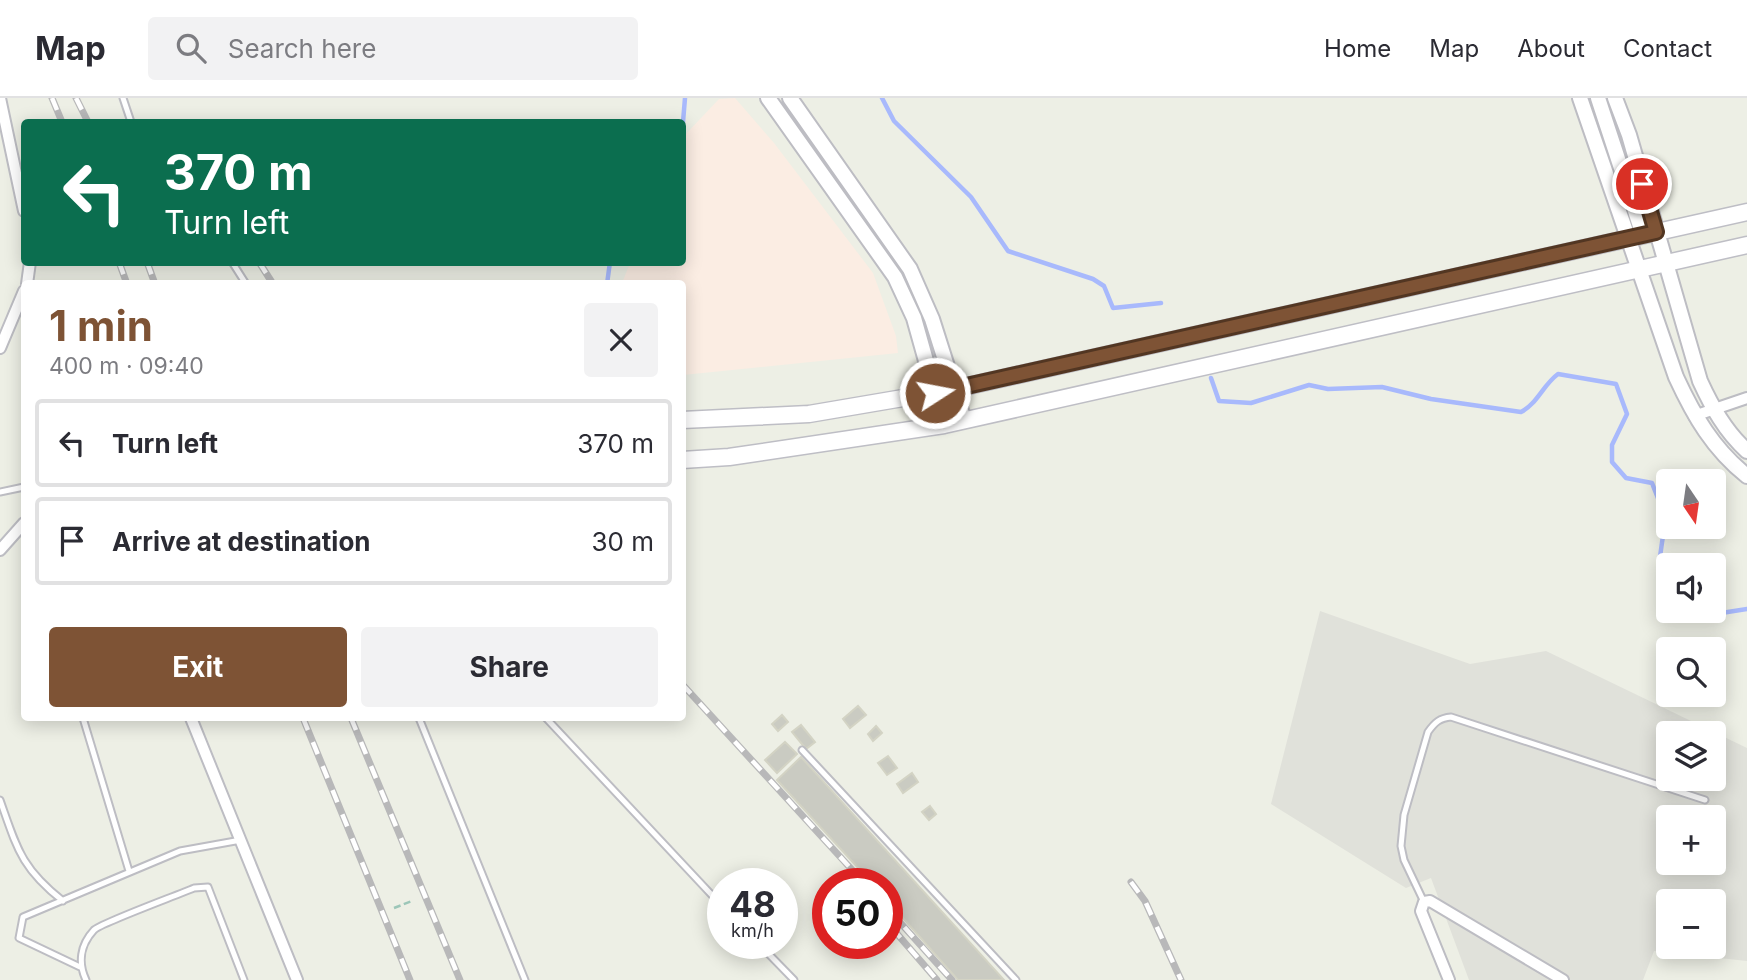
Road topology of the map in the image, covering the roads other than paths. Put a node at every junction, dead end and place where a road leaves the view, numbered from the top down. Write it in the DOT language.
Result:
graph roads {
  1 [pos="0,98"];
  2 [pos="123,98"];
  3 [pos="768,98"];
  4 [pos="790,98"];
  5 [pos="1580,98"];
  6 [pos="1598,98"];
  7 [pos="1615,98"];
  8 [pos="130,119"];
  9 [pos="21,197"];
  10 [pos="1747,212"];
  11 [pos="1643,235"];
  12 [pos="1747,245"];
  13 [pos="1665,265"];
  14 [pos="1640,271"];
  15 [pos="21,296"];
  16 [pos="3,326"];
  17 [pos="0,348"];
  18 [pos="954,389"];
  19 [pos="935,393"];
  20 [pos="1747,398"];
  21 [pos="1712,409"];
  22 [pos="1694,415"];
  23 [pos="686,420"];
  24 [pos="964,420"];
  25 [pos="944,425"];
  26 [pos="1747,451"];
  27 [pos="686,460"];
  28 [pos="1747,476"];
  29 [pos="21,488"];
  30 [pos="0,492"];
  31 [pos="21,526"];
  32 [pos="0,550"];
  33 [pos="84,721"];
  34 [pos="192,721"];
  35 [pos="420,721"];
  36 [pos="549,721"];
  37 [pos="802,750"];
  38 [pos="0,800"];
  39 [pos="1704,800"];
  40 [pos="241,840"];
  41 [pos="129,871"];
  42 [pos="707,890"];
  43 [pos="63,901"];
  44 [pos="1424,902"];
  45 [pos="774,959"];
  46 [pos="80,967"];
  47 [pos="86,980"];
  48 [pos="244,980"];
  49 [pos="297,980"];
  50 [pos="524,980"];
  51 [pos="794,980"];
  52 [pos="1016,980"];
  53 [pos="1449,980"];
  54 [pos="1563,980"];
  1 -- 9 [label="street"];
  2 -- 8 [label="lane"];
  3 -- 19 [label="street"];
  4 -- 18 [label="street"];
  5 -- 11 [label="street"];
  6 -- 11 [label="street"];
  7 -- 11 [label="street"];
  10 -- 11 [label="main road"];
  11 -- 13 [label="street"];
  11 -- 14 [label="street"];
  11 -- 18 [label="main road"];
  12 -- 13 [label="main road"];
  13 -- 14 [label="main road"];
  13 -- 21 [label="street"];
  14 -- 22 [label="street"];
  14 -- 24 [label="main road"];
  15 -- 16 [label="street"];
  16 -- 17 [label="street"];
  18 -- 19 [label="main road"];
  18 -- 24 [label="street"];
  19 -- 23 [label="main road"];
  19 -- 25 [label="street"];
  20 -- 21 [label="street"];
  21 -- 22 [label="street"];
  21 -- 26 [label="street"];
  22 -- 28 [label="street"];
  24 -- 25 [label="main road"];
  25 -- 27 [label="main road"];
  29 -- 30 [label="lane"];
  31 -- 32 [label="street"];
  33 -- 41 [label="lane"];
  34 -- 40 [label="street"];
  35 -- 50 [label="lane"];
  36 -- 42 [label="lane"];
  37 -- 52 [label="lane"];
  38 -- 43 [label="lane"];
  39 -- 44 [label="lane"];
  40 -- 41 [label="lane"];
  40 -- 49 [label="street"];
  41 -- 43 [label="lane"];
  43 -- 46 [label="lane"];
  44 -- 53 [label="street"];
  44 -- 54 [label="street"];
  45 -- 51 [label="lane"];
  46 -- 47 [label="lane"];
  46 -- 48 [label="lane"];
}
